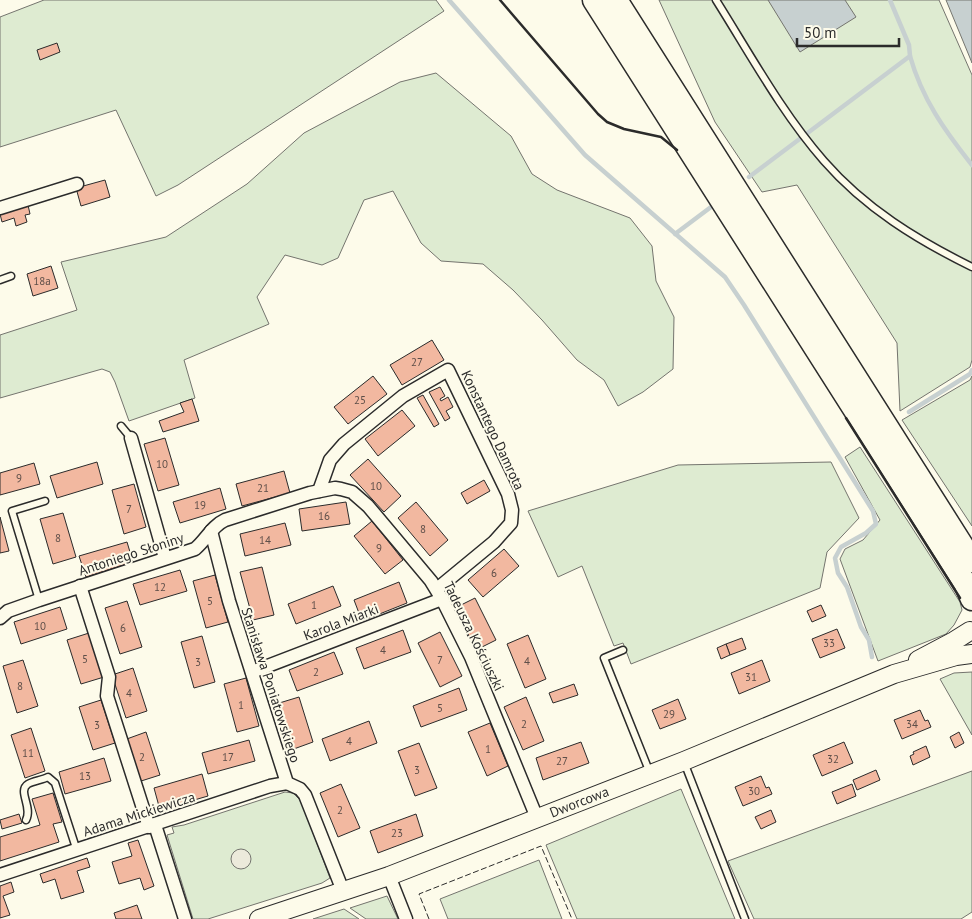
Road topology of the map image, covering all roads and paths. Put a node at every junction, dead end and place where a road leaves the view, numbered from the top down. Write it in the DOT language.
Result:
graph roads {
  1 [pos="594,0"];
  2 [pos="616,0"];
  3 [pos="716,0"];
  4 [pos="77,184"];
  5 [pos="0,208"];
  6 [pos="972,267"];
  7 [pos="12,276"];
  8 [pos="0,280"];
  9 [pos="121,426"];
  10 [pos="131,438"];
  11 [pos="319,491"];
  12 [pos="45,502"];
  13 [pos="211,531"];
  14 [pos="165,558"];
  15 [pos="972,561"];
  16 [pos="80,586"];
  17 [pos="439,594"];
  18 [pos="972,599"];
  19 [pos="39,600"];
  20 [pos="0,618"];
  21 [pos="971,629"];
  22 [pos="623,650"];
  23 [pos="972,654"];
  24 [pos="252,672"];
  25 [pos="894,674"];
  26 [pos="684,761"];
  27 [pos="650,774"];
  28 [pos="287,783"];
  29 [pos="537,818"];
  30 [pos="26,820"];
  31 [pos="152,826"];
  32 [pos="77,851"];
  33 [pos="0,875"];
  34 [pos="389,876"];
  35 [pos="343,891"];
  36 [pos="186,919"];
  37 [pos="260,919"];
  38 [pos="406,919"];
  39 [pos="746,919"];
  1 -- 18 [label="highway"];
  2 -- 15 [label="highway"];
  3 -- 6 [label="lane"];
  4 -- 5 [label="street"];
  7 -- 8 [label="lane"];
  9 -- 10 [label="lane"];
  10 -- 14 [label="street"];
  11 -- 13 [label="street, Antoniego Słoniny"];
  11 -- 17 [label="street, Tadeusza Kościuszki"];
  11 -- 17 [label="street, Konstantego Damrota"];
  12 -- 19 [label="lane"];
  13 -- 14 [label="street, Antoniego Słoniny"];
  13 -- 24 [label="street, Stanisława Poniatowskiego"];
  14 -- 16 [label="street, Antoniego Słoniny"];
  16 -- 19 [label="street, Antoniego Słoniny"];
  16 -- 31 [label="street"];
  17 -- 24 [label="street, Karola Miarki"];
  17 -- 29 [label="street, Tadeusza Kościuszki"];
  19 -- 20 [label="street, Antoniego Słoniny"];
  21 -- 25 [label="main road, Dworcowa"];
  22 -- 27 [label="lane"];
  23 -- 25 [label="main road, Dworcowa"];
  24 -- 28 [label="street, Stanisława Poniatowskiego"];
  25 -- 26 [label="main road, Dworcowa"];
  26 -- 27 [label="main road, Dworcowa"];
  26 -- 39 [label="lane"];
  27 -- 29 [label="main road, Dworcowa"];
  28 -- 31 [label="street, Adama Mickiewicza"];
  28 -- 35 [label="street, Stanisława Poniatowskiego"];
  29 -- 34 [label="main road, Dworcowa"];
  30 -- 32 [label="lane"];
  31 -- 32 [label="street, Adama Mickiewicza"];
  31 -- 36 [label="street"];
  32 -- 33 [label="street, Adama Mickiewicza"];
  34 -- 35 [label="main road, Dworcowa"];
  34 -- 38 [label="street"];
  35 -- 37 [label="main road, Dworcowa"];
}
